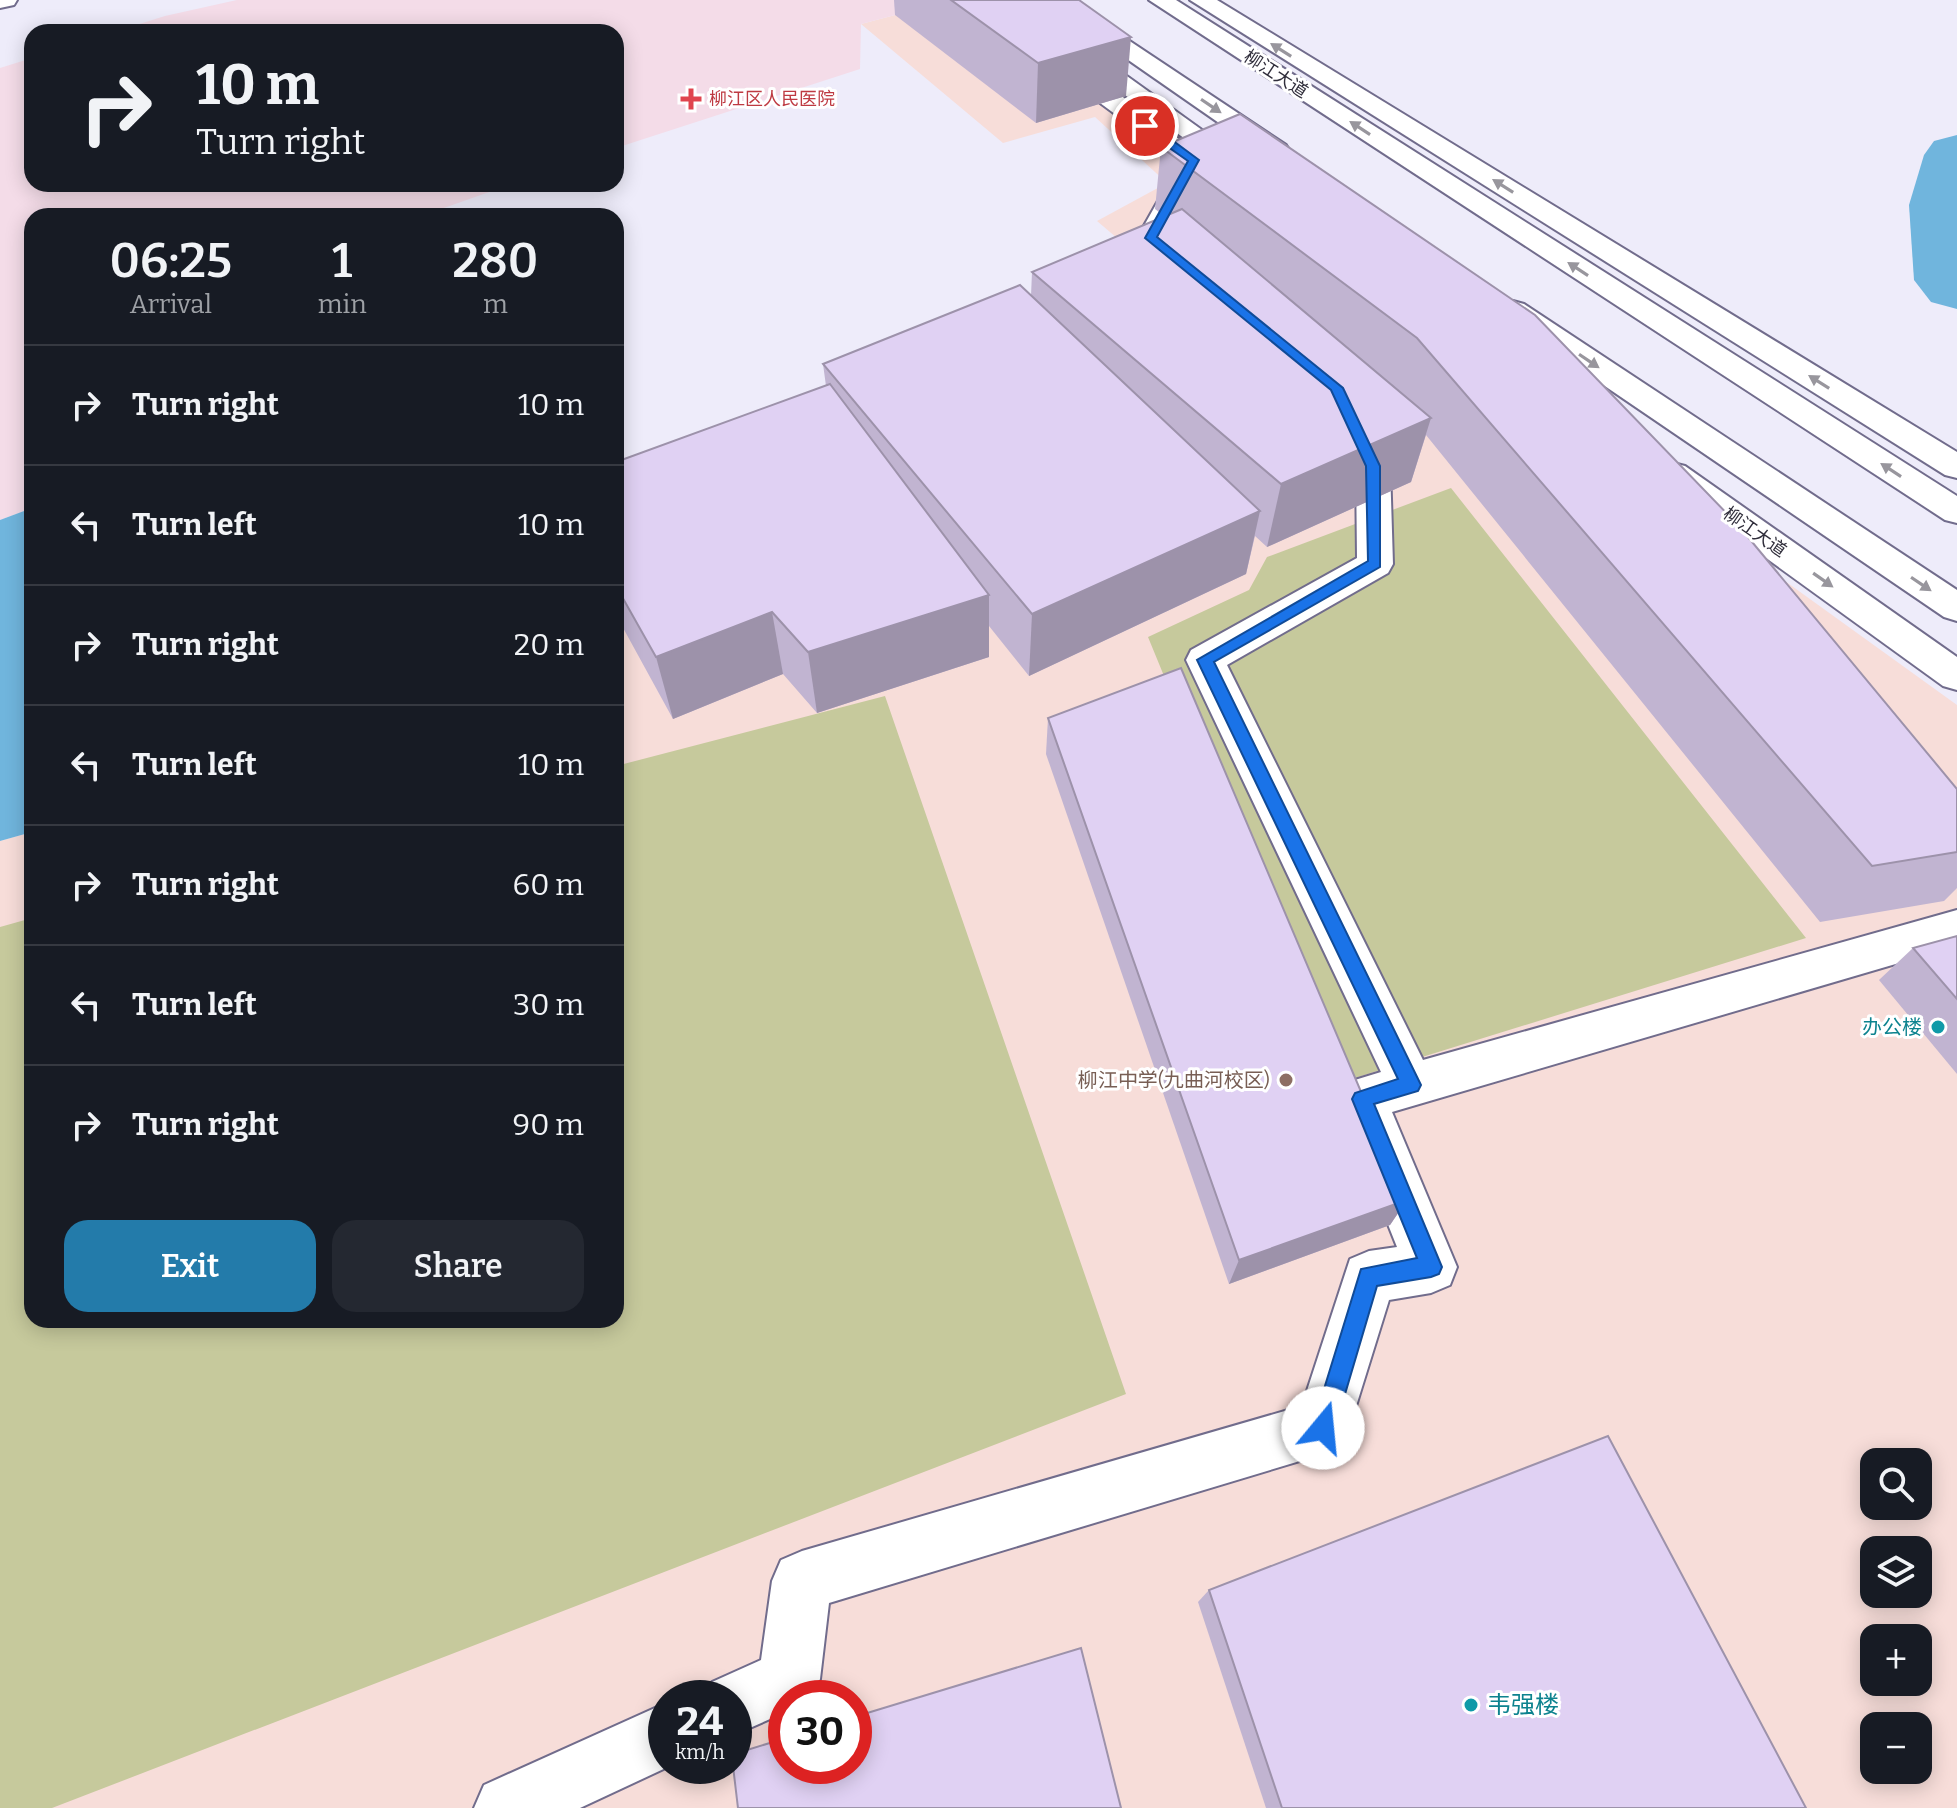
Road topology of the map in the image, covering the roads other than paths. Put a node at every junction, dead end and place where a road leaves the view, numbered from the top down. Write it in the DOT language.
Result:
graph roads {
  1 [pos="6,0"];
  2 [pos="1053,0"];
  3 [pos="1160,0"];
  4 [pos="1201,0"];
  5 [pos="0,1"];
  6 [pos="995,2"];
  7 [pos="1302,168"];
  8 [pos="1266,185"];
  9 [pos="1200,278"];
  10 [pos="1485,291"];
  11 [pos="1349,414"];
  12 [pos="1644,454"];
  13 [pos="1957,467"];
  14 [pos="1957,512"];
  15 [pos="1957,608"];
  16 [pos="1957,676"];
  17 [pos="1957,928"];
  18 [pos="1411,1085"];
  19 [pos="752,1696"];
  20 [pos="648,1743"];
  21 [pos="507,1808"];
  1 -- 5 [label="street"];
  2 -- 7 [label="street, one-way"];
  14 -- 3 [label="street, 柳江大道, one-way"];
  13 -- 4 [label="street, 柳江大道, one-way"];
  6 -- 8 [label="street"];
  6 -- 9 [label="street"];
  10 -- 15 [label="street, one-way"];
  11 -- 18 [label="street"];
  12 -- 16 [label="street, 柳江大道, one-way"];
  17 -- 18 [label="street"];
  18 -- 19 [label="street"];
  20 -- 21 [label="street"];
}
